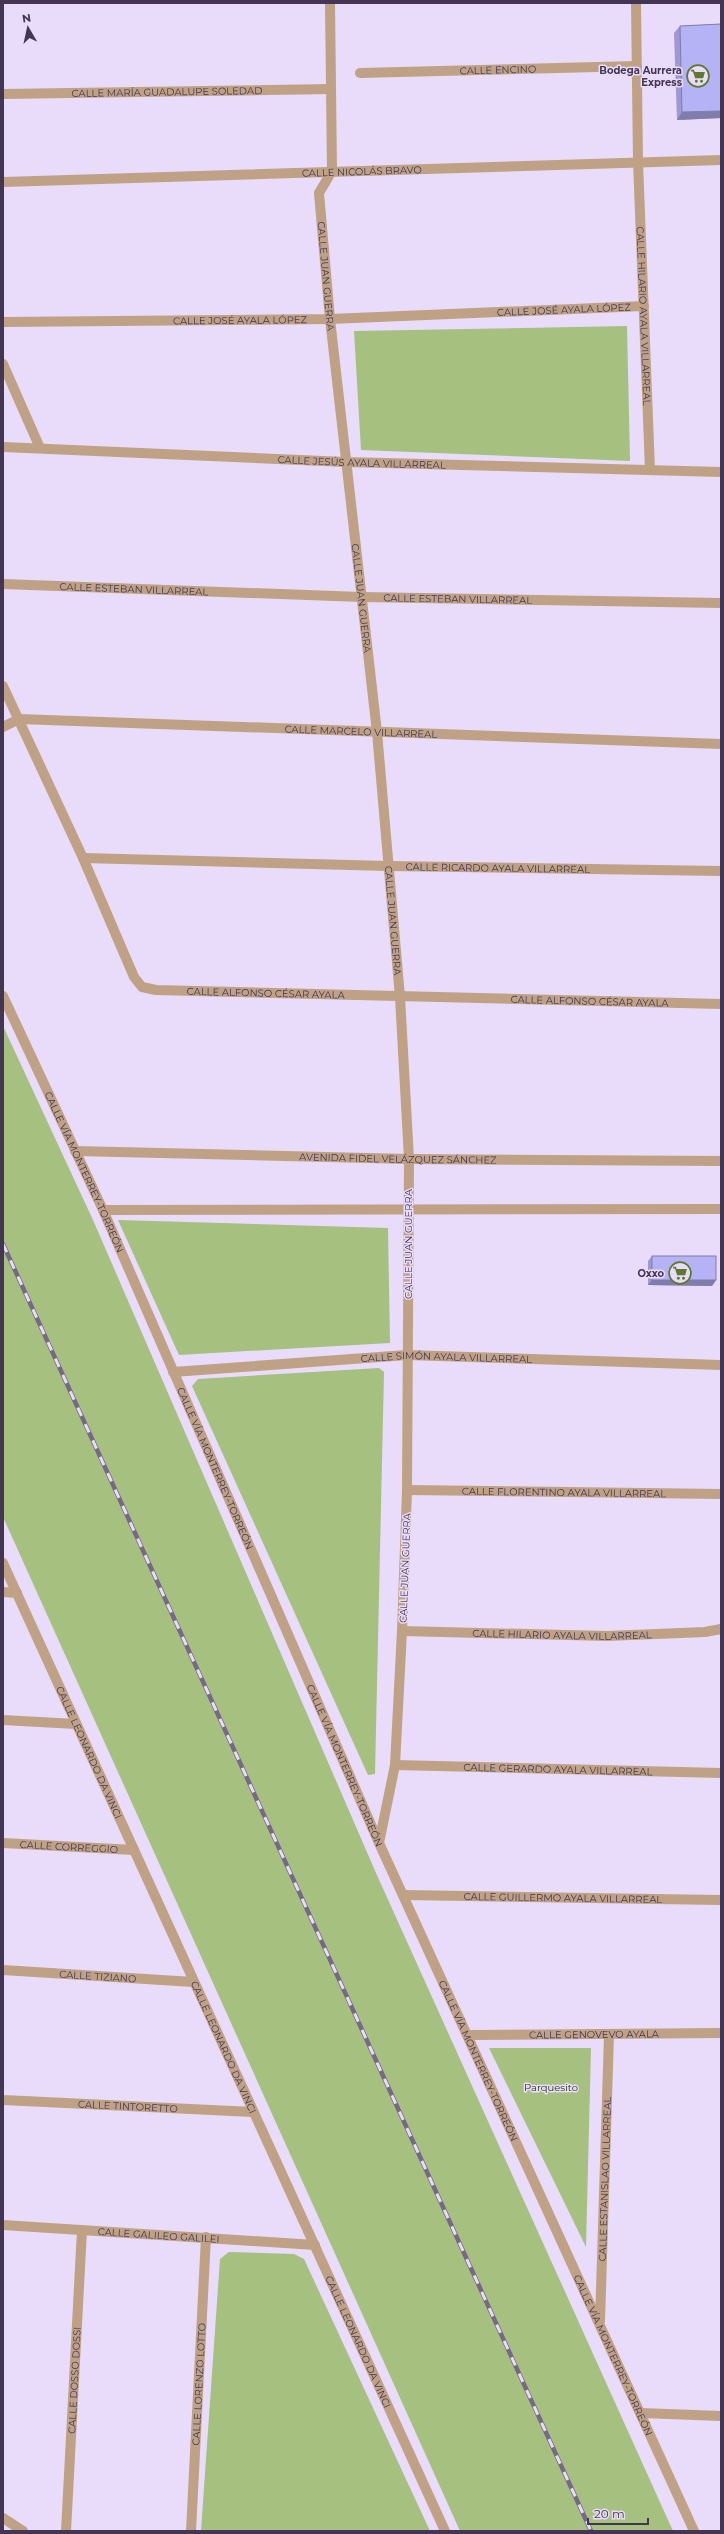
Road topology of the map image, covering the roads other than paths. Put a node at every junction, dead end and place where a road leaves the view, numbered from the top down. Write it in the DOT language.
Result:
graph roads {
  1 [pos="330,3"];
  2 [pos="636,3"];
  3 [pos="637,66"];
  4 [pos="360,73"];
  5 [pos="331,89"];
  6 [pos="3,94"];
  7 [pos="721,160"];
  8 [pos="638,162"];
  9 [pos="332,171"];
  10 [pos="3,182"];
  11 [pos="644,306"];
  12 [pos="330,318"];
  13 [pos="3,322"];
  14 [pos="3,364"];
  15 [pos="3,447"];
  16 [pos="40,448"];
  17 [pos="346,462"];
  18 [pos="650,470"];
  19 [pos="721,472"];
  20 [pos="3,584"];
  21 [pos="361,597"];
  22 [pos="721,603"];
  23 [pos="3,686"];
  24 [pos="19,719"];
  25 [pos="3,727"];
  26 [pos="378,732"];
  27 [pos="721,744"];
  28 [pos="83,858"];
  29 [pos="388,866"];
  30 [pos="721,871"];
  31 [pos="3,996"];
  32 [pos="400,997"];
  33 [pos="721,1004"];
  34 [pos="75,1151"];
  35 [pos="409,1159"];
  36 [pos="721,1161"];
  37 [pos="409,1208"];
  38 [pos="721,1209"];
  39 [pos="102,1210"];
  40 [pos="407,1355"];
  41 [pos="721,1365"];
  42 [pos="172,1372"];
  43 [pos="407,1490"];
  44 [pos="721,1494"];
  45 [pos="3,1563"];
  46 [pos="3,1592"];
  47 [pos="17,1593"];
  48 [pos="721,1629"];
  49 [pos="402,1631"];
  50 [pos="3,1720"];
  51 [pos="76,1724"];
  52 [pos="394,1765"];
  53 [pos="721,1773"];
  54 [pos="3,1843"];
  55 [pos="379,1843"];
  56 [pos="134,1850"];
  57 [pos="405,1895"];
  58 [pos="721,1900"];
  59 [pos="3,1970"];
  60 [pos="193,1982"];
  61 [pos="721,2033"];
  62 [pos="468,2034"];
  63 [pos="609,2035"];
  64 [pos="3,2100"];
  65 [pos="253,2112"];
  66 [pos="3,2225"];
  67 [pos="82,2230"];
  68 [pos="206,2238"];
  69 [pos="315,2245"];
  70 [pos="600,2323"];
  71 [pos="641,2414"];
  72 [pos="721,2416"];
  73 [pos="3,2518"];
  74 [pos="23,2531"];
  75 [pos="66,2531"];
  76 [pos="191,2531"];
  77 [pos="445,2531"];
  78 [pos="694,2531"];
  1 -- 5 [label="street"];
  2 -- 3 [label="street, CALLE HILARIO AYALA VILLARREAL"];
  3 -- 4 [label="street, CALLE ENCINO"];
  3 -- 8 [label="street, CALLE HILARIO AYALA VILLARREAL"];
  5 -- 6 [label="street, CALLE MARÍA GUADALUPE SOLEDAD"];
  5 -- 9 [label="street"];
  7 -- 8 [label="street, CALLE NICOLÁS BRAVO"];
  8 -- 9 [label="street, CALLE NICOLÁS BRAVO"];
  8 -- 11 [label="street, CALLE HILARIO AYALA VILLARREAL"];
  9 -- 10 [label="street, CALLE NICOLÁS BRAVO"];
  9 -- 12 [label="street, CALLE JUAN GUERRA"];
  11 -- 12 [label="street, CALLE JOSÉ AYALA LÓPEZ"];
  11 -- 18 [label="street, CALLE HILARIO AYALA VILLARREAL"];
  12 -- 13 [label="street, CALLE JOSÉ AYALA LÓPEZ"];
  12 -- 17 [label="street, CALLE JUAN GUERRA"];
  14 -- 16 [label="street"];
  15 -- 16 [label="street, CALLE JESÚS AYALA VILLARREAL"];
  16 -- 17 [label="street, CALLE JESÚS AYALA VILLARREAL"];
  17 -- 18 [label="street, CALLE JESÚS AYALA VILLARREAL"];
  17 -- 21 [label="street, CALLE JUAN GUERRA"];
  18 -- 19 [label="street, CALLE JESÚS AYALA VILLARREAL"];
  20 -- 21 [label="street, CALLE ESTEBAN VILLARREAL"];
  21 -- 22 [label="street, CALLE ESTEBAN VILLARREAL"];
  21 -- 26 [label="street, CALLE JUAN GUERRA"];
  23 -- 24 [label="street, CALLE ALFONSO CÉSAR AYALA"];
  24 -- 25 [label="street, CALLE MARCELO VILLARREAL"];
  24 -- 26 [label="street, CALLE MARCELO VILLARREAL"];
  24 -- 28 [label="street, CALLE ALFONSO CÉSAR AYALA"];
  26 -- 27 [label="street, CALLE MARCELO VILLARREAL"];
  26 -- 29 [label="street, CALLE JUAN GUERRA"];
  28 -- 29 [label="street, CALLE RICARDO AYALA VILLARREAL"];
  28 -- 32 [label="street, CALLE ALFONSO CÉSAR AYALA"];
  29 -- 30 [label="street, CALLE RICARDO AYALA VILLARREAL"];
  29 -- 32 [label="street, CALLE JUAN GUERRA"];
  31 -- 34 [label="street, CALLE VÍA MONTERREY-TORREÓN"];
  32 -- 33 [label="street, CALLE ALFONSO CÉSAR AYALA"];
  32 -- 35 [label="street, CALLE JUAN GUERRA"];
  34 -- 35 [label="street, AVENIDA FIDEL VELÁZQUEZ SÁNCHEZ"];
  34 -- 39 [label="street, CALLE VÍA MONTERREY-TORREÓN"];
  35 -- 36 [label="street, AVENIDA FIDEL VELÁZQUEZ SÁNCHEZ"];
  35 -- 37 [label="street, CALLE JUAN GUERRA"];
  37 -- 38 [label="street"];
  37 -- 39 [label="street"];
  37 -- 40 [label="street, CALLE JUAN GUERRA"];
  39 -- 42 [label="street, CALLE VÍA MONTERREY-TORREÓN"];
  40 -- 41 [label="street, CALLE SIMÓN AYALA VILLARREAL"];
  40 -- 42 [label="street, CALLE SIMÓN AYALA VILLARREAL"];
  40 -- 43 [label="street, CALLE JUAN GUERRA"];
  42 -- 55 [label="street, CALLE VÍA MONTERREY-TORREÓN"];
  43 -- 44 [label="street, CALLE FLORENTINO AYALA VILLARREAL"];
  43 -- 49 [label="street, CALLE JUAN GUERRA"];
  45 -- 47 [label="street, CALLE LEONARDO DA VINCI"];
  46 -- 47 [label="street"];
  47 -- 51 [label="street, CALLE LEONARDO DA VINCI"];
  48 -- 49 [label="street, CALLE HILARIO AYALA VILLARREAL"];
  49 -- 52 [label="street, CALLE JUAN GUERRA"];
  50 -- 51 [label="street"];
  51 -- 56 [label="street, CALLE LEONARDO DA VINCI"];
  52 -- 53 [label="street, CALLE GERARDO AYALA VILLARREAL"];
  52 -- 55 [label="street, CALLE JUAN GUERRA"];
  54 -- 56 [label="street, CALLE CORREGGIO"];
  55 -- 57 [label="street, CALLE VÍA MONTERREY-TORREÓN"];
  56 -- 60 [label="street, CALLE LEONARDO DA VINCI"];
  57 -- 58 [label="street, CALLE GUILLERMO AYALA VILLARREAL"];
  57 -- 62 [label="street, CALLE VÍA MONTERREY-TORREÓN"];
  59 -- 60 [label="street, CALLE TIZIANO"];
  60 -- 65 [label="street, CALLE LEONARDO DA VINCI"];
  61 -- 63 [label="street, CALLE GENOVEVO AYALA"];
  62 -- 63 [label="street, CALLE GENOVEVO AYALA"];
  62 -- 70 [label="street, CALLE VÍA MONTERREY-TORREÓN"];
  63 -- 70 [label="street, CALLE ESTANISLAO VILLARREAL"];
  64 -- 65 [label="street, CALLE TINTORETTO"];
  65 -- 69 [label="street, CALLE LEONARDO DA VINCI"];
  66 -- 67 [label="street, CALLE GALILEO GALILEI"];
  67 -- 68 [label="street, CALLE GALILEO GALILEI"];
  67 -- 75 [label="street, CALLE DOSSO DOSSI"];
  68 -- 69 [label="street, CALLE GALILEO GALILEI"];
  68 -- 76 [label="street, CALLE LORENZO LOTTO"];
  69 -- 77 [label="street, CALLE LEONARDO DA VINCI"];
  70 -- 71 [label="street, CALLE VÍA MONTERREY-TORREÓN"];
  71 -- 72 [label="street"];
  71 -- 78 [label="street, CALLE VÍA MONTERREY-TORREÓN"];
  73 -- 74 [label="street"];
}
